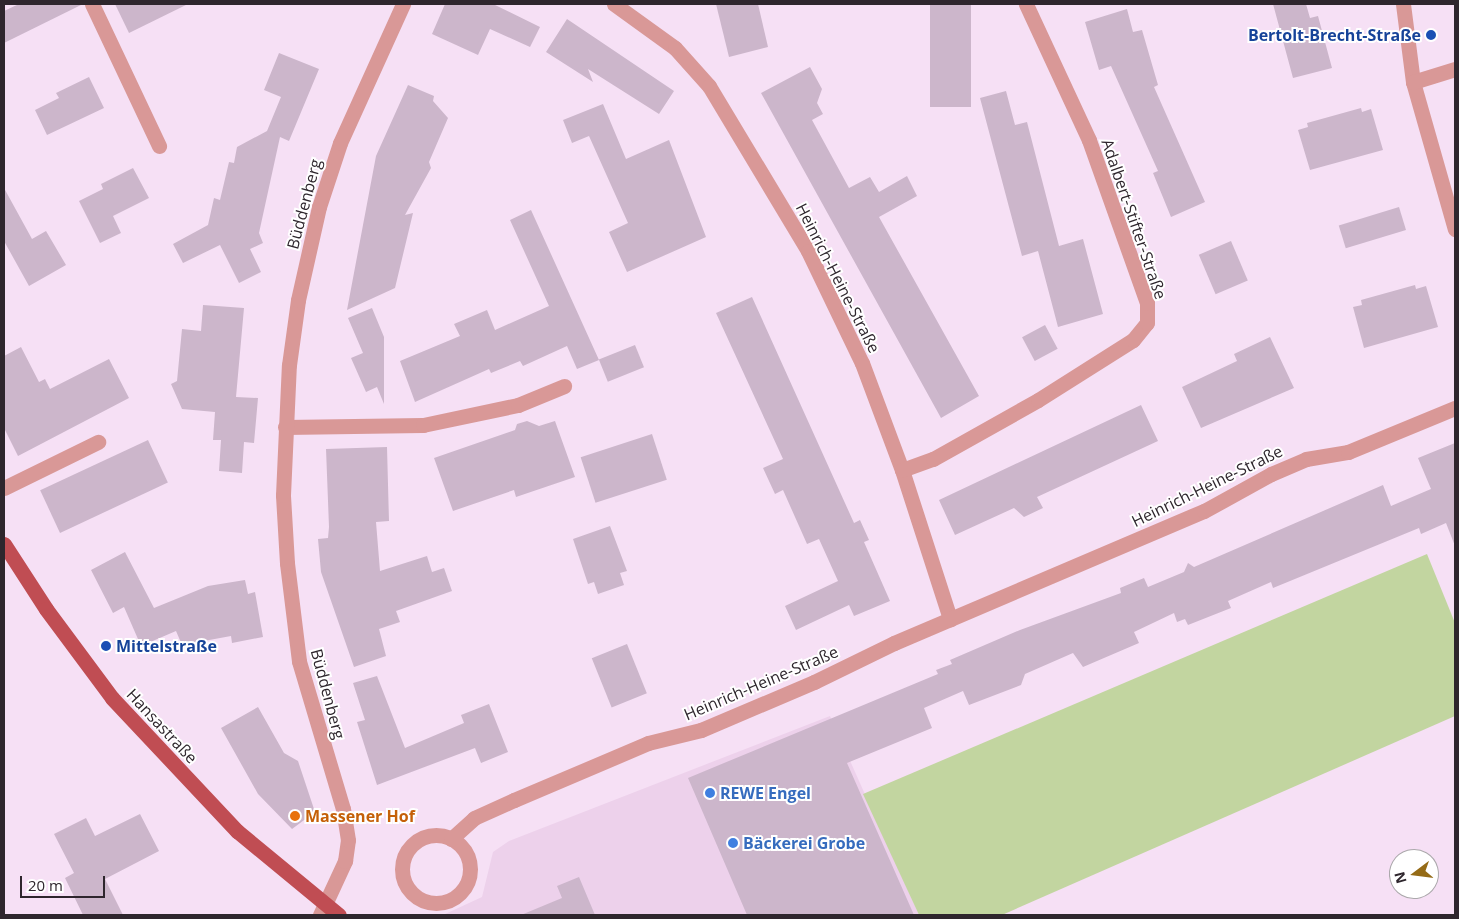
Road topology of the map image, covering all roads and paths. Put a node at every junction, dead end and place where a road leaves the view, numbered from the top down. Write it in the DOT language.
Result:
graph roads {
  1 [pos="92,4"];
  2 [pos="402,4"];
  3 [pos="614,4"];
  4 [pos="1026,4"];
  5 [pos="1403,4"];
  6 [pos="1455,70"];
  7 [pos="1413,82"];
  8 [pos="159,146"];
  9 [pos="1455,229"];
  10 [pos="564,386"];
  11 [pos="1455,408"];
  12 [pos="284,426"];
  13 [pos="98,442"];
  14 [pos="902,470"];
  15 [pos="4,488"];
  16 [pos="4,546"];
  17 [pos="950,619"];
  18 [pos="451,839"];
  19 [pos="323,910"];
  20 [pos="338,915"];
  1 -- 8 [label="street"];
  2 -- 12 [label="street, Büddenberg"];
  3 -- 14 [label="street, Heinrich-Heine-Straße"];
  4 -- 14 [label="street, Adalbert-Stifter-Straße"];
  5 -- 7 [label="street"];
  6 -- 7 [label="street"];
  7 -- 9 [label="street"];
  10 -- 12 [label="street"];
  11 -- 17 [label="street, Heinrich-Heine-Straße"];
  12 -- 19 [label="street, Büddenberg"];
  13 -- 15 [label="street"];
  14 -- 17 [label="street, Heinrich-Heine-Straße"];
  16 -- 19 [label="main road, Hansastraße"];
  17 -- 18 [label="street, Heinrich-Heine-Straße"];
  18 -- 18 [label="street"];
  19 -- 20 [label="main road, Hansastraße"];
}
